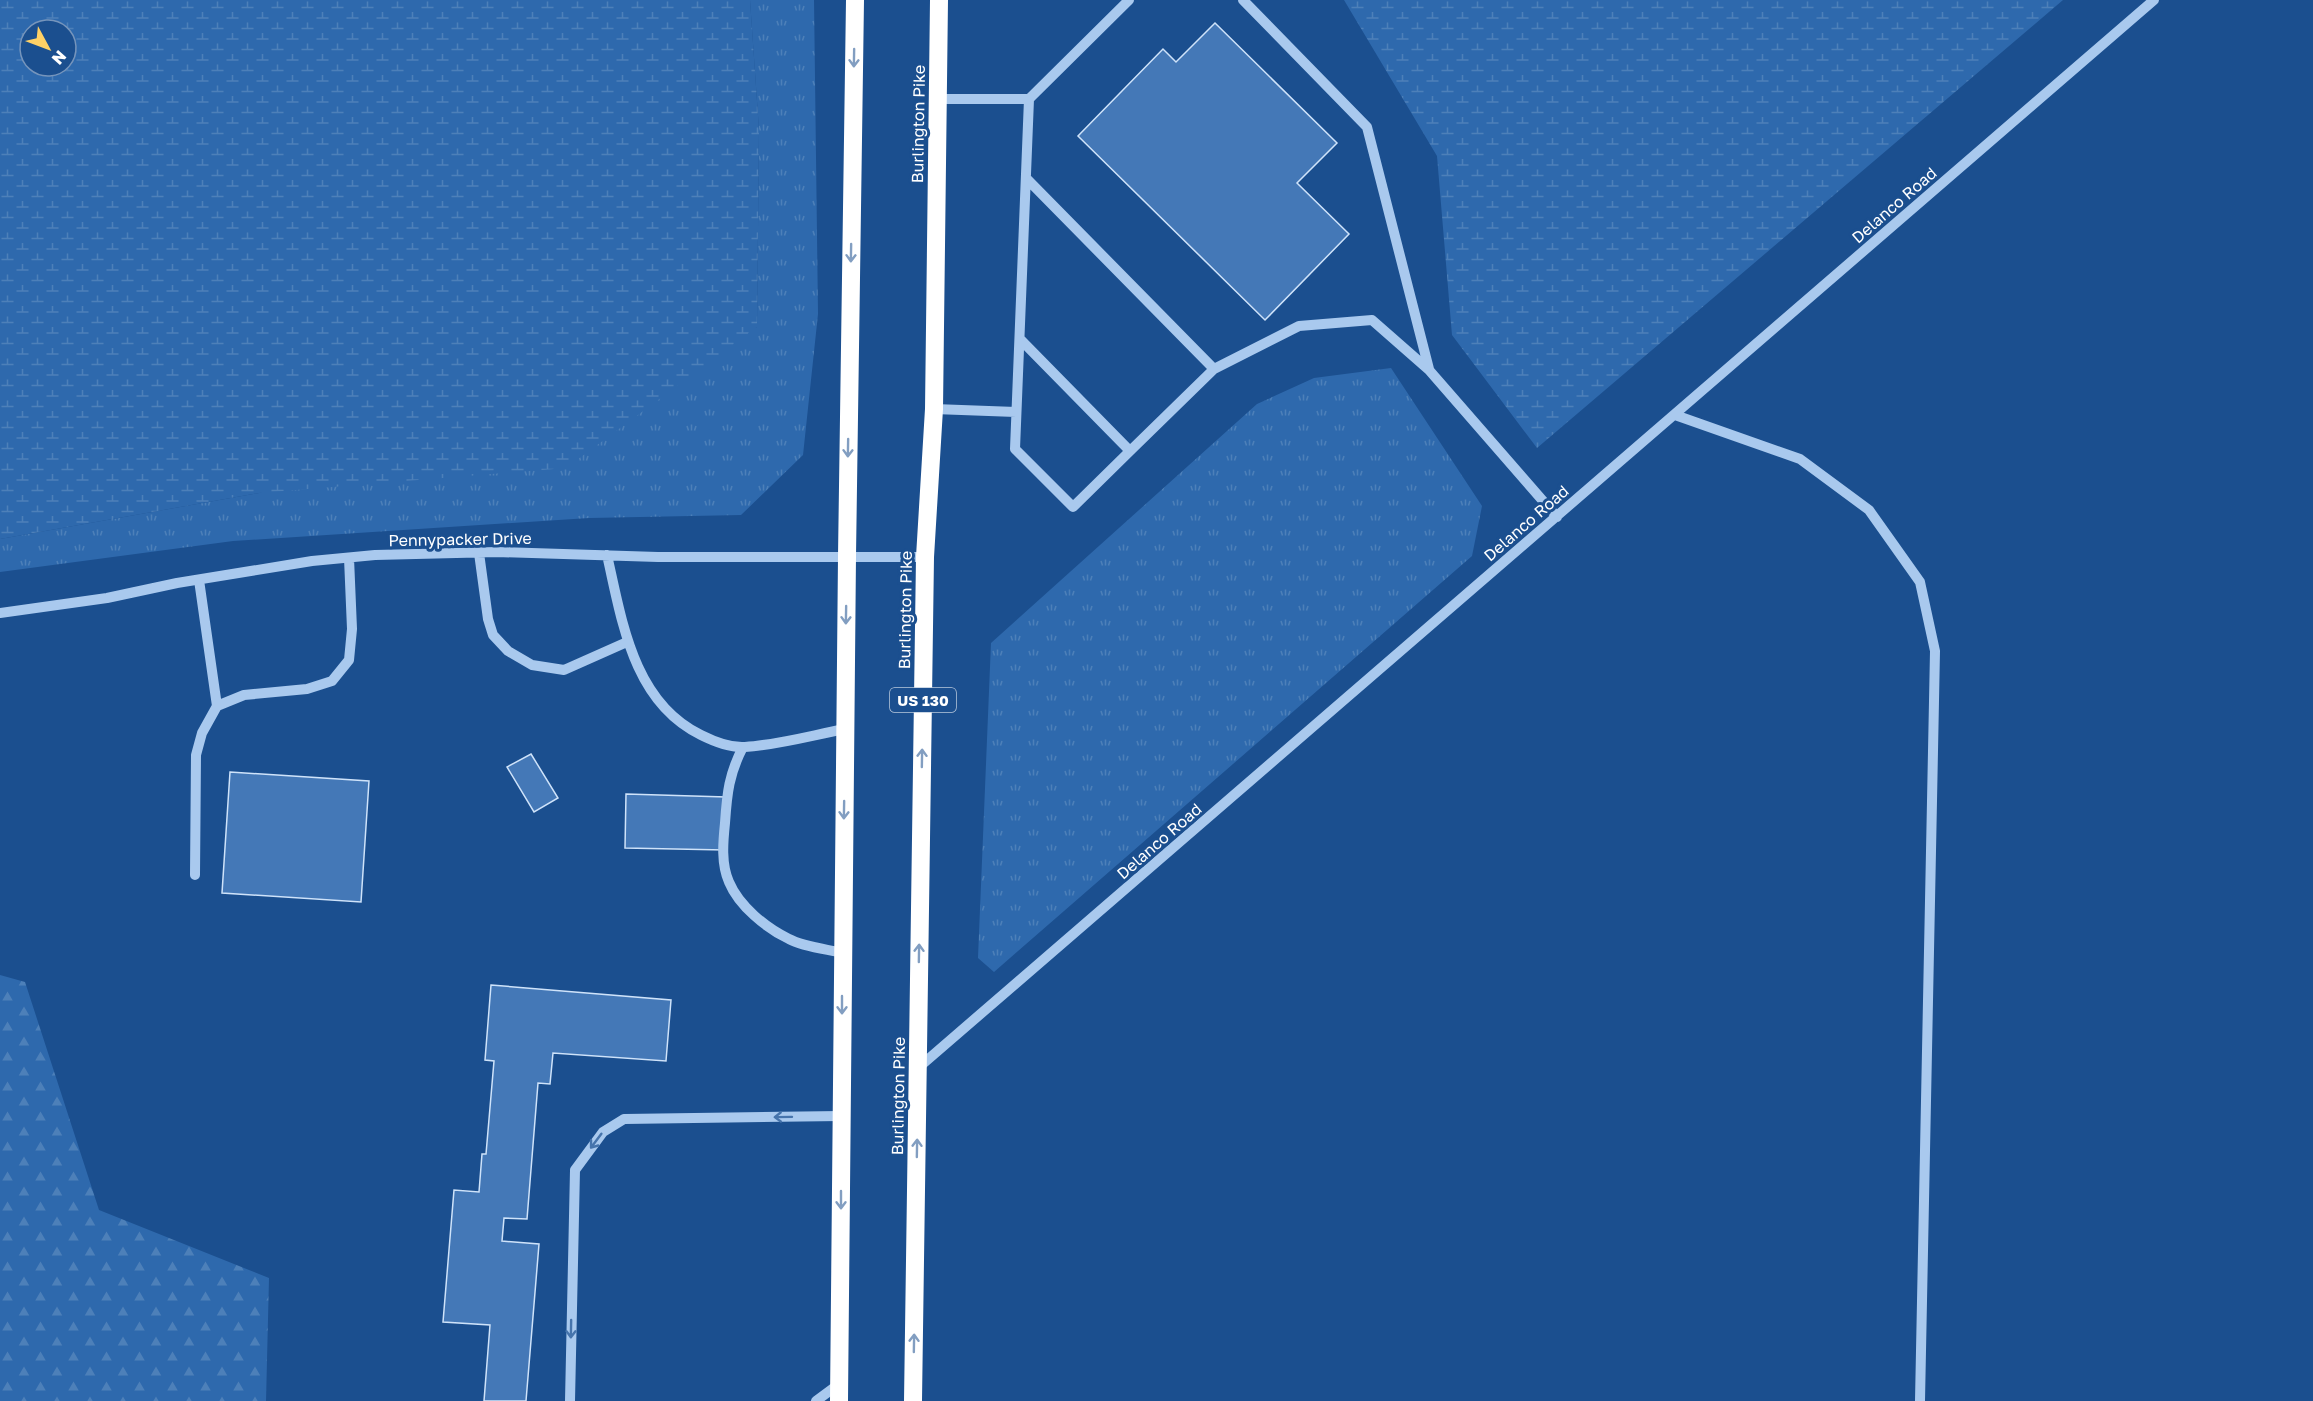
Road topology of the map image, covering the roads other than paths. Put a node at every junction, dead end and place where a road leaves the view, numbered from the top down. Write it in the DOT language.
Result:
graph roads {
  1 [pos="855,0"];
  2 [pos="939,0"];
  3 [pos="1129,0"];
  4 [pos="1243,0"];
  5 [pos="2154,0"];
  6 [pos="938,99"];
  7 [pos="1029,99"];
  8 [pos="1027,179"];
  9 [pos="1020,339"];
  10 [pos="1214,369"];
  11 [pos="1429,370"];
  12 [pos="934,409"];
  13 [pos="1016,412"];
  14 [pos="1675,415"];
  15 [pos="1130,451"];
  16 [pos="1557,517"];
  17 [pos="479,553"];
  18 [pos="607,555"];
  19 [pos="847,556"];
  20 [pos="925,557"];
  21 [pos="349,558"];
  22 [pos="199,580"];
  23 [pos="0,613"];
  24 [pos="627,642"];
  25 [pos="217,706"];
  26 [pos="845,729"];
  27 [pos="743,747"];
  28 [pos="195,875"];
  29 [pos="843,953"];
  30 [pos="918,1069"];
  31 [pos="842,1116"];
  32 [pos="839,1393"];
  33 [pos="570,1401"];
  34 [pos="816,1401"];
  35 [pos="913,1401"];
  36 [pos="1920,1401"];
  1 -- 19 [label="highway, one-way"];
  2 -- 6 [label="highway, Burlington Pike / US 130"];
  3 -- 7 [label="street"];
  4 -- 11 [label="street"];
  5 -- 14 [label="street, Delanco Road"];
  6 -- 7 [label="street"];
  6 -- 12 [label="highway, Burlington Pike / US 130"];
  7 -- 8 [label="street"];
  8 -- 9 [label="street"];
  8 -- 10 [label="street"];
  9 -- 13 [label="street"];
  9 -- 15 [label="street"];
  10 -- 11 [label="street"];
  10 -- 15 [label="street"];
  11 -- 16 [label="street"];
  12 -- 13 [label="street"];
  12 -- 20 [label="highway, Burlington Pike / US 130"];
  13 -- 15 [label="street"];
  14 -- 16 [label="street, Delanco Road"];
  14 -- 36 [label="street"];
  16 -- 30 [label="street, Delanco Road"];
  17 -- 18 [label="street, Pennypacker Drive"];
  17 -- 21 [label="street, Pennypacker Drive"];
  17 -- 24 [label="street"];
  18 -- 19 [label="street, Pennypacker Drive"];
  18 -- 24 [label="street"];
  19 -- 20 [label="street, Pennypacker Drive"];
  19 -- 26 [label="highway, one-way"];
  30 -- 20 [label="highway, Burlington Pike / US 130, one-way"];
  21 -- 22 [label="street, Pennypacker Drive"];
  21 -- 25 [label="street"];
  22 -- 23 [label="street, Pennypacker Drive"];
  22 -- 25 [label="street"];
  24 -- 27 [label="street"];
  25 -- 28 [label="street"];
  26 -- 27 [label="street"];
  26 -- 29 [label="highway, one-way"];
  27 -- 29 [label="street"];
  29 -- 31 [label="highway, one-way"];
  35 -- 30 [label="highway, Burlington Pike / US 130, one-way"];
  31 -- 32 [label="highway, one-way"];
  31 -- 33 [label="street, one-way"];
  32 -- 34 [label="street"];
}
